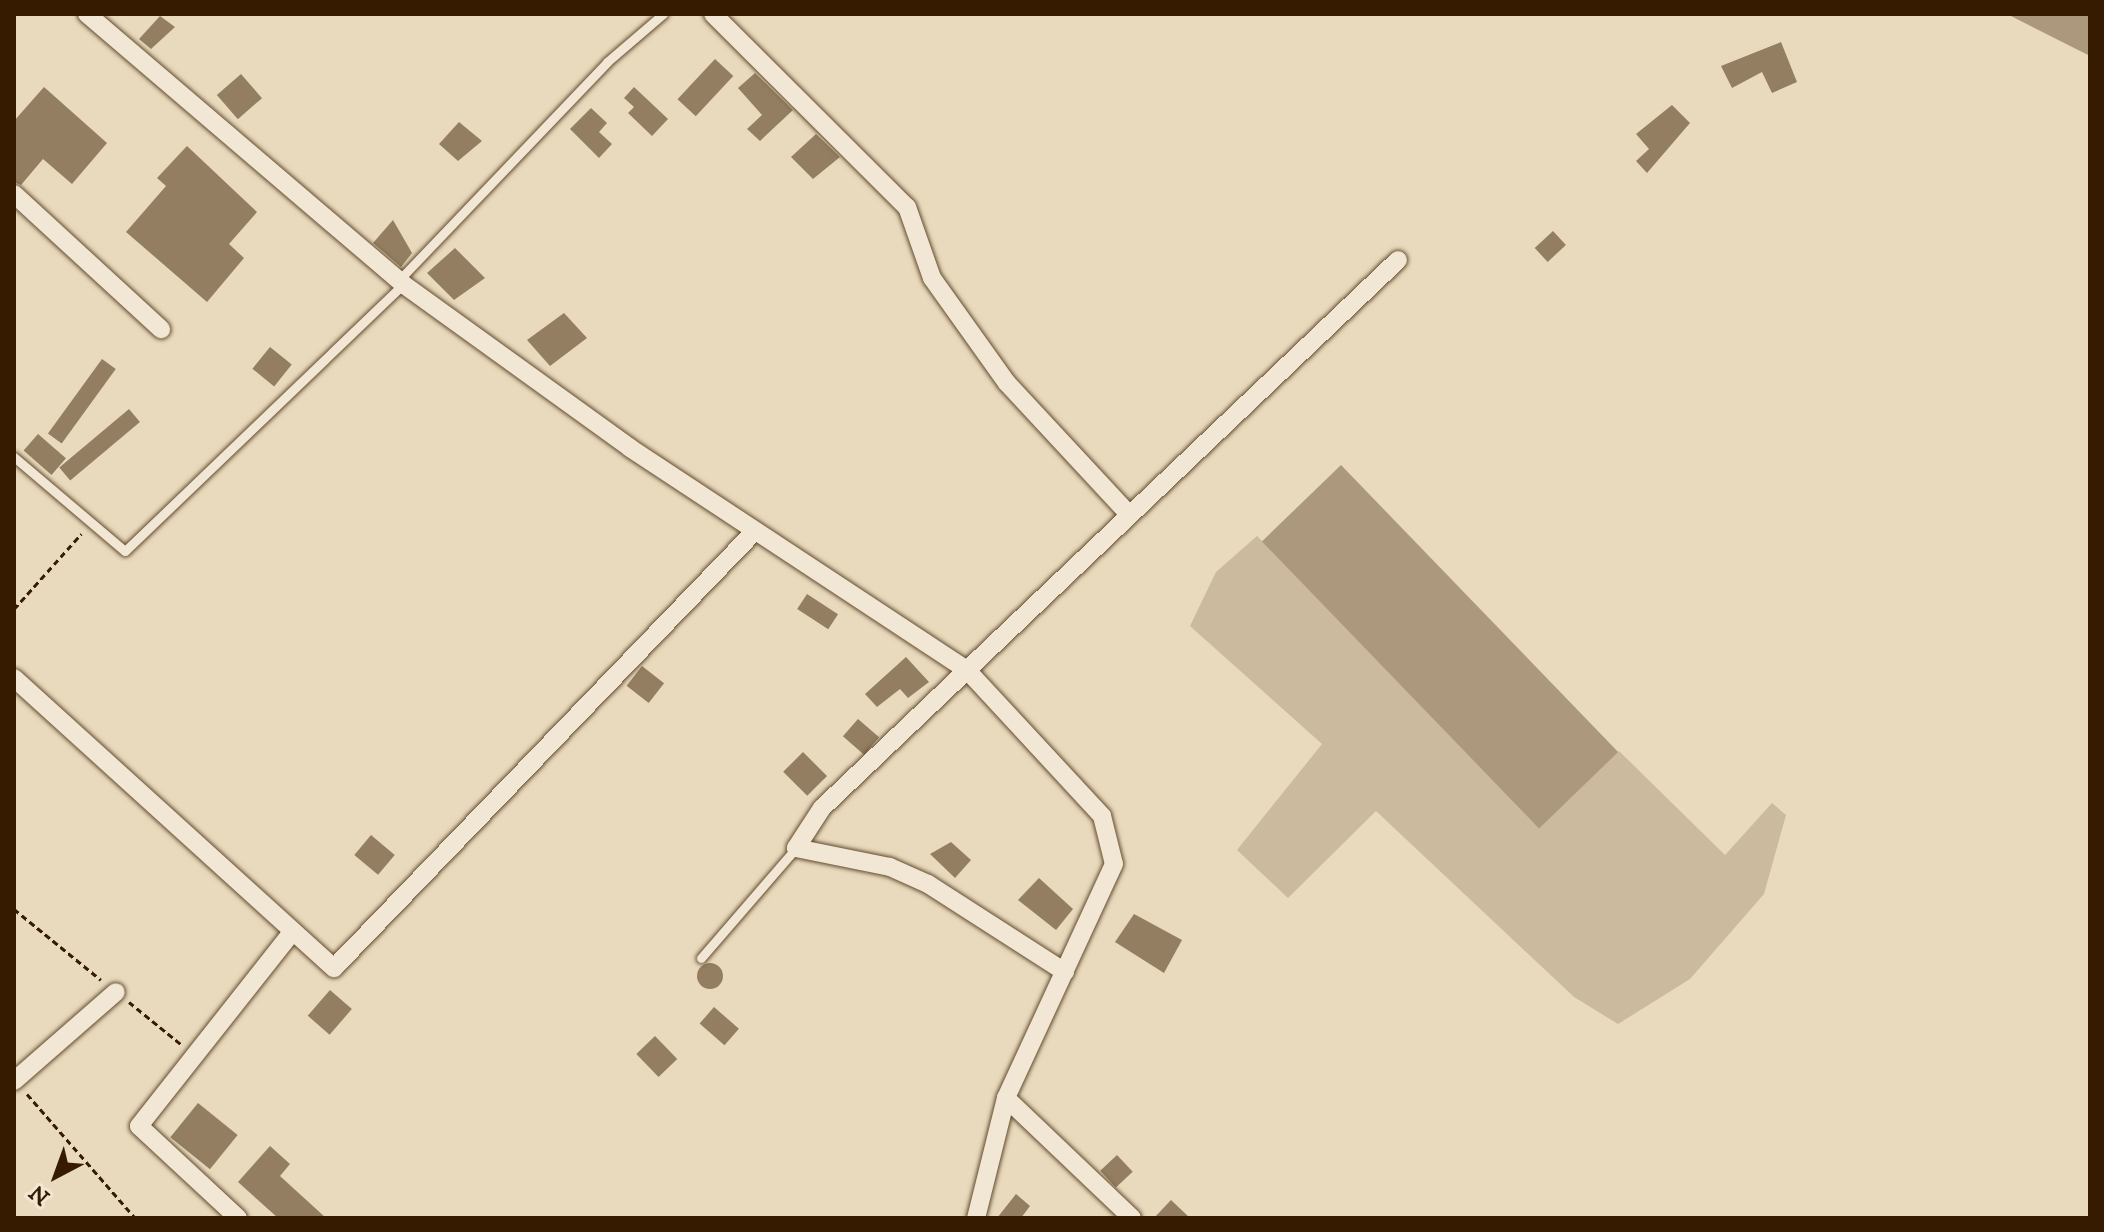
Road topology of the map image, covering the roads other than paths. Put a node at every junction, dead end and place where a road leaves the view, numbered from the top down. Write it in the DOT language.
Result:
graph roads {
  1 [pos="87,14"];
  2 [pos="663,14"];
  3 [pos="713,14"];
  4 [pos="14,194"];
  5 [pos="1398,260"];
  6 [pos="401,282"];
  7 [pos="161,329"];
  8 [pos="14,457"];
  9 [pos="1127,512"];
  10 [pos="754,532"];
  11 [pos="967,670"];
  12 [pos="14,678"];
  13 [pos="796,848"];
  14 [pos="293,931"];
  15 [pos="701,958"];
  16 [pos="1065,972"];
  17 [pos="116,992"];
  18 [pos="14,1081"];
  19 [pos="1006,1098"];
  20 [pos="238,1218"];
  21 [pos="976,1218"];
  22 [pos="1132,1218"];
  1 -- 6 [label="street"];
  2 -- 6 [label="lane"];
  3 -- 9 [label="street"];
  4 -- 7 [label="street"];
  5 -- 9 [label="street"];
  6 -- 8 [label="lane"];
  6 -- 10 [label="street"];
  9 -- 11 [label="street"];
  10 -- 11 [label="street"];
  10 -- 14 [label="street"];
  11 -- 13 [label="street"];
  11 -- 16 [label="street"];
  12 -- 14 [label="street"];
  13 -- 15 [label="lane"];
  13 -- 16 [label="street"];
  14 -- 20 [label="street"];
  16 -- 19 [label="street"];
  17 -- 18 [label="street"];
  19 -- 21 [label="street"];
  19 -- 22 [label="street"];
}
